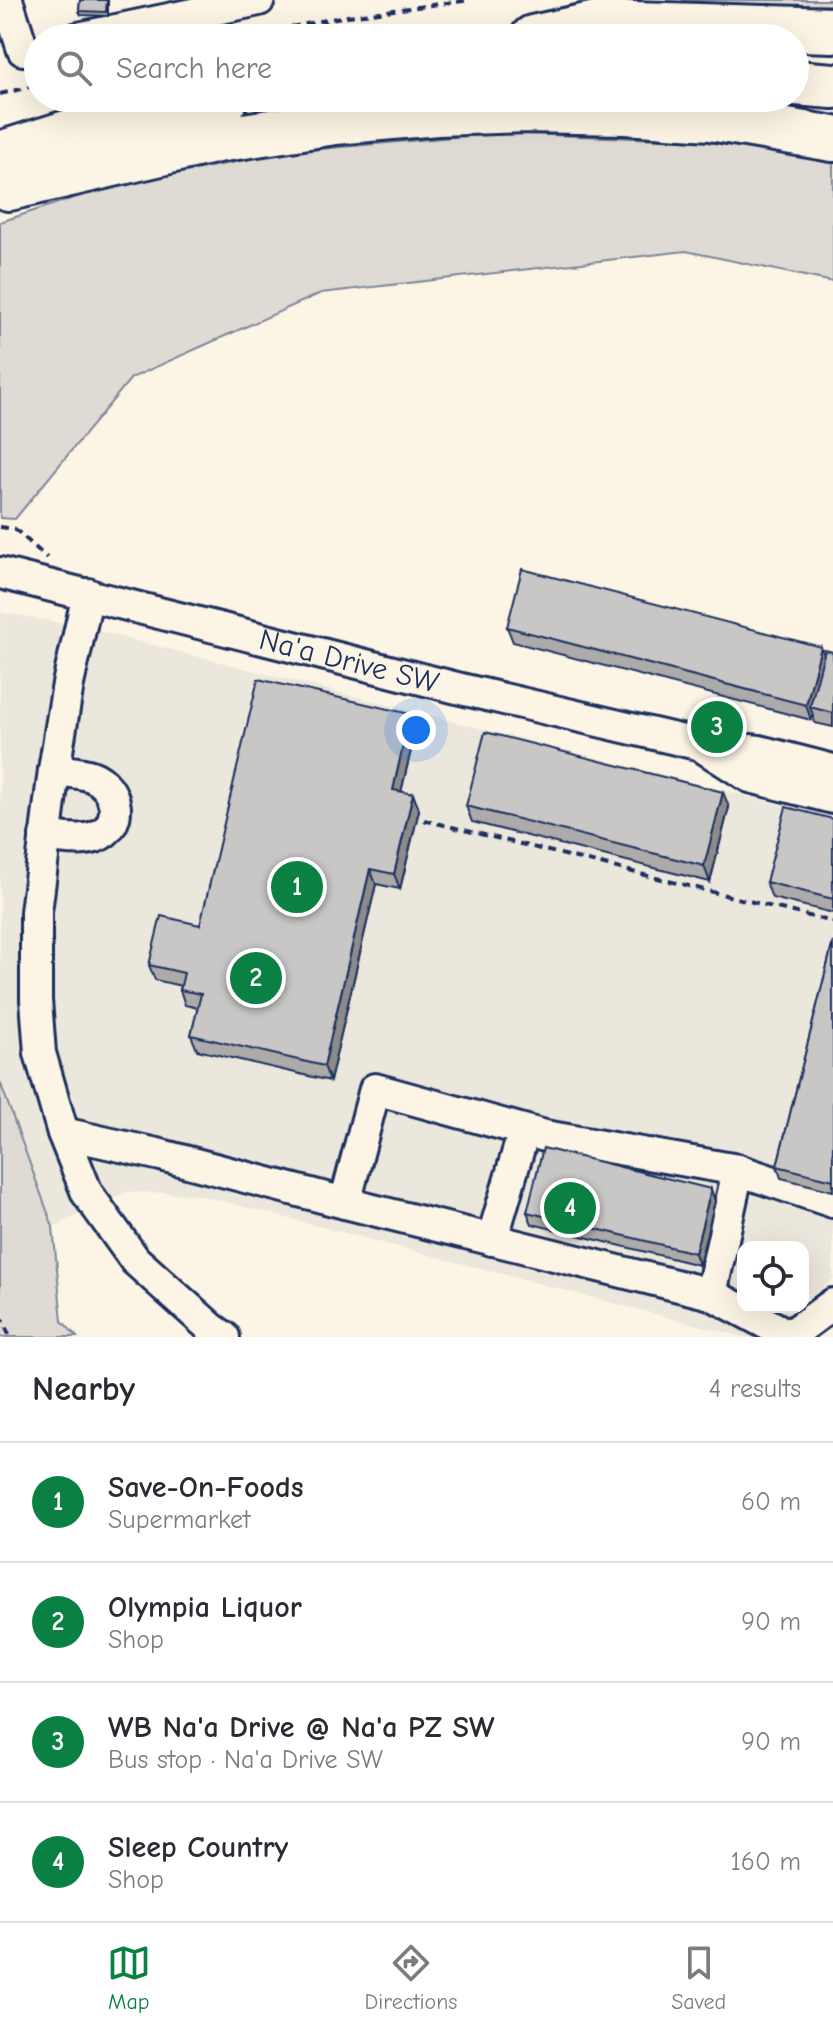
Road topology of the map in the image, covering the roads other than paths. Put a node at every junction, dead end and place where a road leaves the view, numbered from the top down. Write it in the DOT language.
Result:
graph roads {
  1 [pos="7,0"];
  2 [pos="259,0"];
  3 [pos="145,24"];
  4 [pos="596,24"];
  5 [pos="634,24"];
  6 [pos="809,29"];
  7 [pos="833,30"];
  8 [pos="20,51"];
  9 [pos="809,56"];
  10 [pos="833,58"];
  11 [pos="809,84"];
  12 [pos="833,86"];
  13 [pos="157,112"];
  14 [pos="308,112"];
  15 [pos="467,112"];
  16 [pos="625,112"];
  17 [pos="833,139"];
  18 [pos="3,178"];
  19 [pos="0,573"];
  20 [pos="88,594"];
  21 [pos="701,745"];
  22 [pos="54,770"];
  23 [pos="833,770"];
  24 [pos="833,798"];
  25 [pos="45,836"];
  26 [pos="524,1131"];
  27 [pos="63,1133"];
  28 [pos="738,1170"];
  29 [pos="833,1202"];
  30 [pos="345,1203"];
  31 [pos="492,1240"];
  32 [pos="711,1294"];
  33 [pos="833,1304"];
  34 [pos="789,1336"];
  35 [pos="224,1337"];
  1 -- 8 [label="street"];
  2 -- 3 [label="street"];
  4 -- 5 [label="highway"];
  6 -- 7 [label="highway"];
  9 -- 10 [label="highway"];
  11 -- 12 [label="highway"];
  13 -- 18 [label="highway"];
  14 -- 18 [label="highway"];
  15 -- 18 [label="highway"];
  16 -- 17 [label="highway"];
  19 -- 20 [label="street, Na'a Drive SW"];
  20 -- 21 [label="street, Na'a Drive SW"];
  20 -- 22 [label="street"];
  21 -- 23 [label="street, Na'a Drive SW"];
  21 -- 24 [label="street, Na'a Drive SW"];
  22 -- 25 [label="street"];
  22 -- 25 [label="street"];
  25 -- 27 [label="street"];
  26 -- 28 [label="street"];
  26 -- 30 [label="street"];
  26 -- 31 [label="street"];
  27 -- 30 [label="street"];
  27 -- 35 [label="street"];
  28 -- 29 [label="street"];
  28 -- 32 [label="street"];
  30 -- 31 [label="street"];
  31 -- 32 [label="street"];
  32 -- 34 [label="street"];
  33 -- 34 [label="street"];
}
